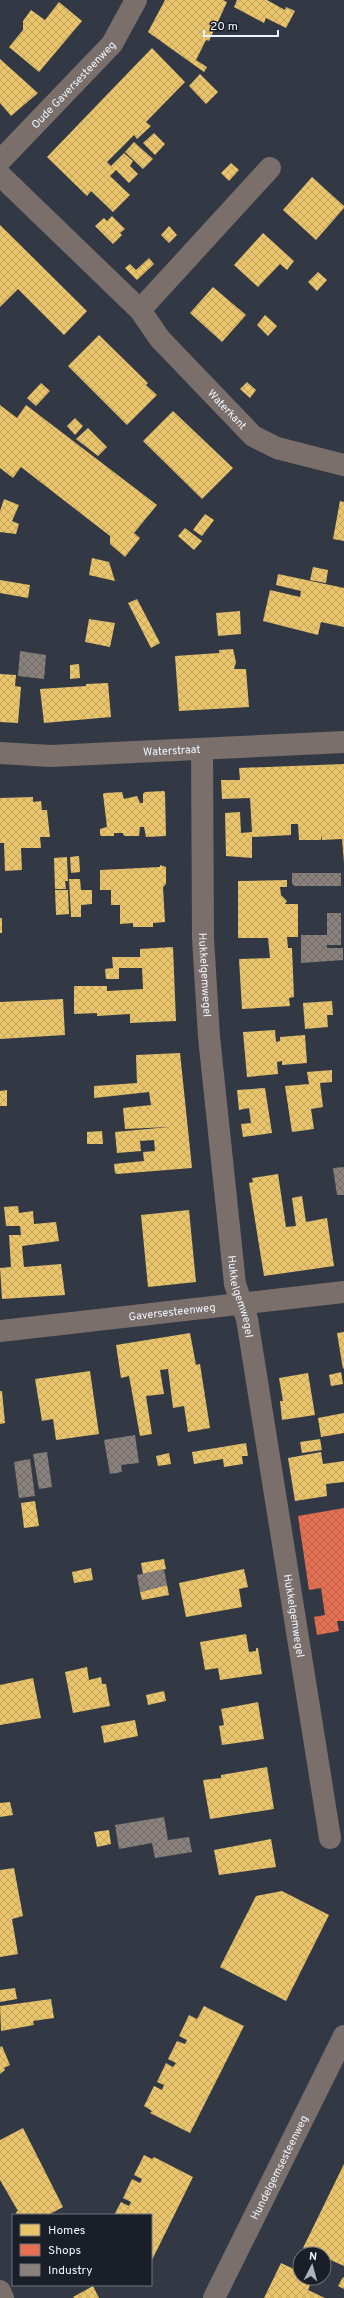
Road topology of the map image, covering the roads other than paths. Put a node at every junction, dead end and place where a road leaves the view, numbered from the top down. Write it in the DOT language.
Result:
graph roads {
  1 [pos="136,0"];
  2 [pos="0,161"];
  3 [pos="270,168"];
  4 [pos="0,175"];
  5 [pos="140,310"];
  6 [pos="344,465"];
  7 [pos="344,742"];
  8 [pos="202,750"];
  9 [pos="0,753"];
  10 [pos="344,1292"];
  11 [pos="241,1305"];
  12 [pos="0,1331"];
  13 [pos="330,1838"];
  14 [pos="344,2036"];
  15 [pos="0,2291"];
  16 [pos="4,2298"];
  17 [pos="214,2298"];
  1 -- 2 [label="street, Oude Gaversesteenweg"];
  3 -- 5 [label="street"];
  4 -- 5 [label="street, Waterkant"];
  5 -- 6 [label="street, Waterkant"];
  7 -- 8 [label="street, Waterstraat"];
  8 -- 9 [label="street, Waterstraat"];
  8 -- 11 [label="street, Hukkelgemwegel"];
  10 -- 11 [label="street, Gaversesteenweg"];
  11 -- 12 [label="street, Gaversesteenweg"];
  11 -- 13 [label="street, Hukkelgemwegel"];
  14 -- 17 [label="main road, Hundelgemsesteenweg"];
  15 -- 16 [label="street"];
}
